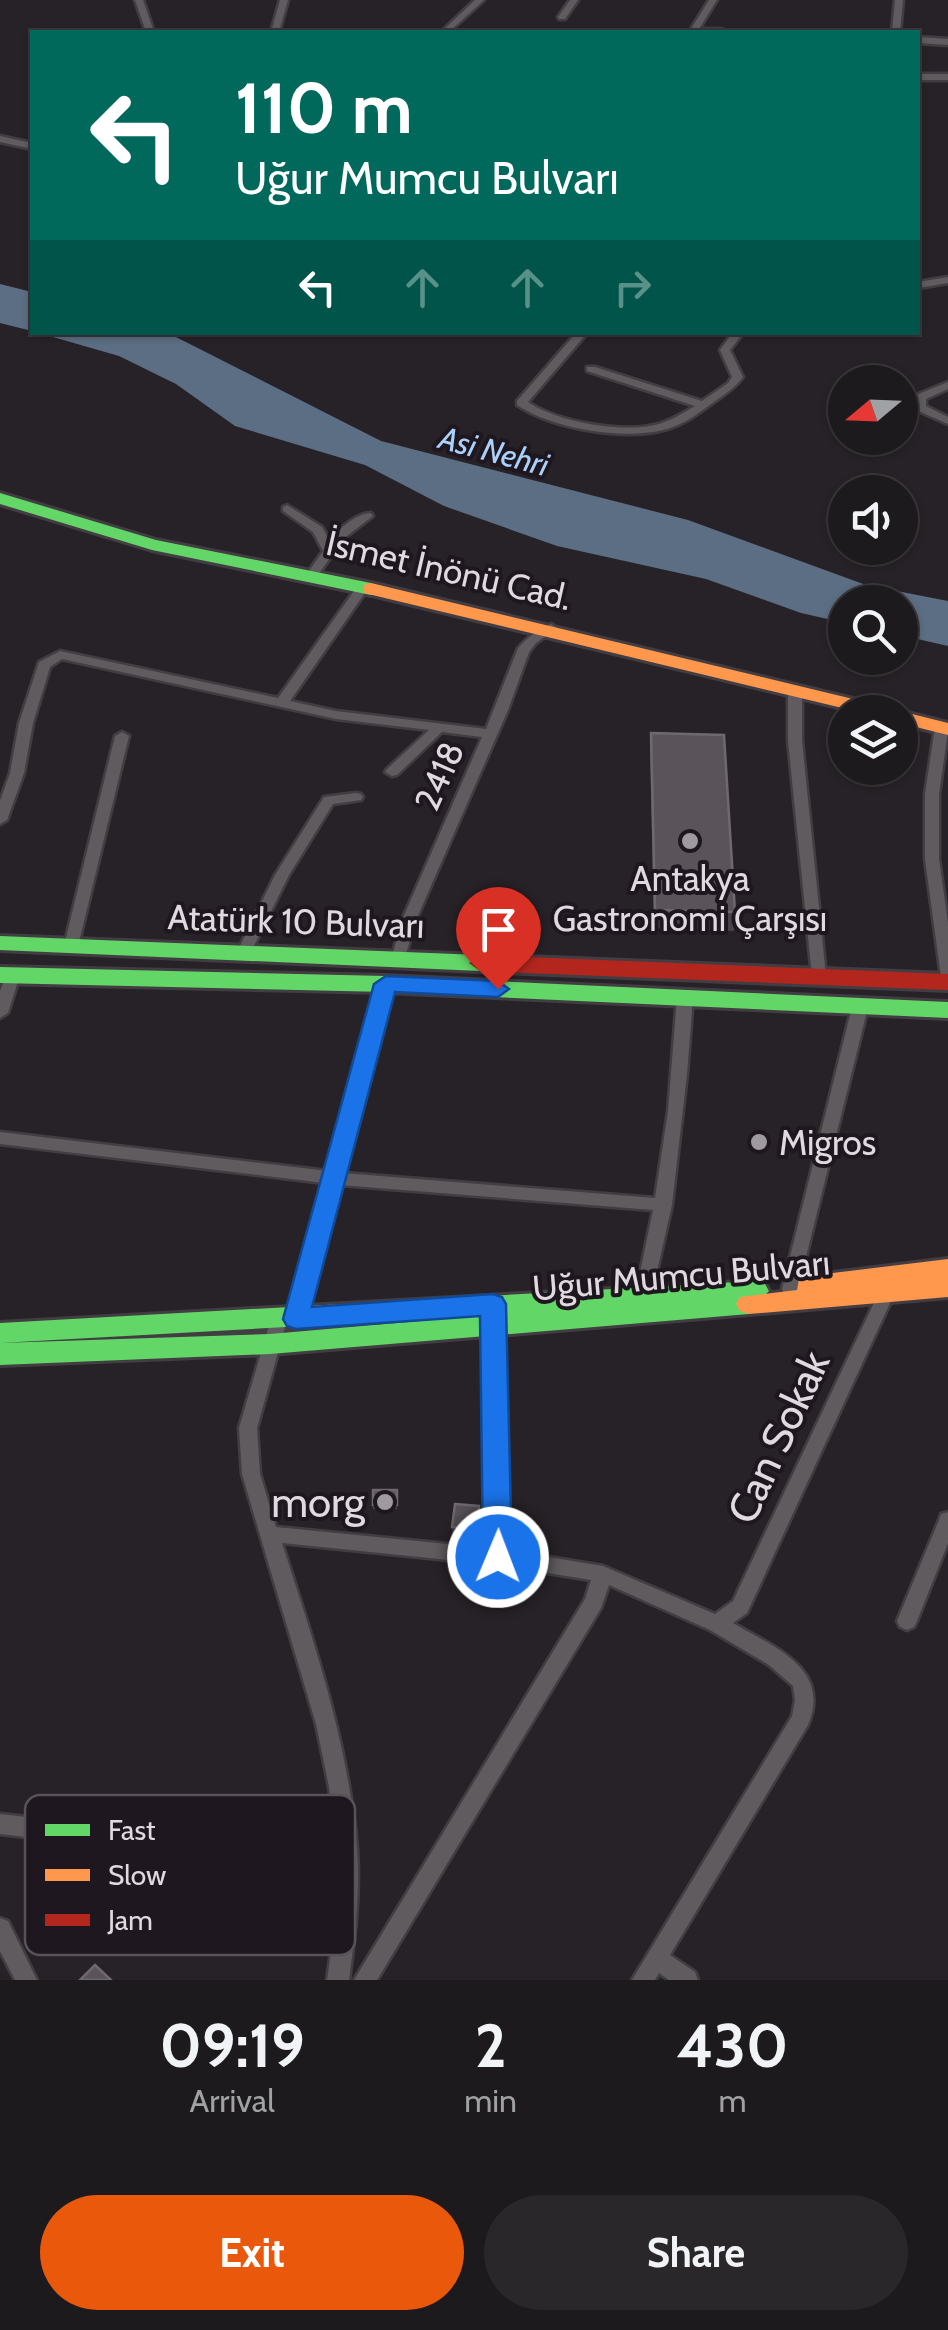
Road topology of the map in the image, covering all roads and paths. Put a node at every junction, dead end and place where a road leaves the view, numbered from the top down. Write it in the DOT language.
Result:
graph roads {
  1 [pos="139,0"];
  2 [pos="284,0"];
  3 [pos="480,0"];
  4 [pos="574,0"];
  5 [pos="713,0"];
  6 [pos="899,0"];
  7 [pos="562,17"];
  8 [pos="149,30"];
  9 [pos="276,30"];
  10 [pos="446,30"];
  11 [pos="694,30"];
  12 [pos="896,30"];
  13 [pos="920,40"];
  14 [pos="948,42"];
  15 [pos="920,78"];
  16 [pos="948,78"];
  17 [pos="0,139"];
  18 [pos="30,146"];
  19 [pos="948,280"];
  20 [pos="920,285"];
  21 [pos="580,335"];
  22 [pos="735,335"];
  23 [pos="591,370"];
  24 [pos="948,385"];
  25 [pos="702,404"];
  26 [pos="948,421"];
  27 [pos="0,498"];
  28 [pos="287,509"];
  29 [pos="368,516"];
  30 [pos="329,551"];
  31 [pos="312,575"];
  32 [pos="363,587"];
  33 [pos="551,628"];
  34 [pos="795,693"];
  35 [pos="283,700"];
  36 [pos="828,700"];
  37 [pos="918,721"];
  38 [pos="945,728"];
  39 [pos="437,730"];
  40 [pos="490,734"];
  41 [pos="122,736"];
  42 [pos="392,772"];
  43 [pos="356,796"];
  44 [pos="0,820"];
  45 [pos="940,838"];
  46 [pos="0,942"];
  47 [pos="71,946"];
  48 [pos="243,954"];
  49 [pos="398,960"];
  50 [pos="6,975"];
  51 [pos="819,976"];
  52 [pos="948,980"];
  53 [pos="386,984"];
  54 [pos="685,997"];
  55 [pos="860,1007"];
  56 [pos="948,1010"];
  57 [pos="0,1013"];
  58 [pos="0,1138"];
  59 [pos="335,1178"];
  60 [pos="664,1206"];
  61 [pos="948,1268"];
  62 [pos="891,1283"];
  63 [pos="948,1287"];
  64 [pos="790,1289"];
  65 [pos="644,1296"];
  66 [pos="493,1315"];
  67 [pos="287,1320"];
  68 [pos="0,1333"];
  69 [pos="270,1344"];
  70 [pos="0,1354"];
  71 [pos="948,1520"];
  72 [pos="269,1534"];
  73 [pos="498,1557"];
  74 [pos="603,1574"];
  75 [pos="908,1621"];
  76 [pos="717,1624"];
  77 [pos="339,1795"];
  78 [pos="0,1824"];
  79 [pos="25,1827"];
  80 [pos="0,1928"];
  81 [pos="343,1955"];
  82 [pos="656,1958"];
  83 [pos="26,1980"];
  84 [pos="338,1980"];
  85 [pos="365,1980"];
  86 [pos="642,1980"];
  87 [pos="687,1980"];
  1 -- 8 [label="street"];
  2 -- 9 [label="street"];
  3 -- 10 [label="street"];
  4 -- 7 [label="street"];
  5 -- 11 [label="street"];
  6 -- 12 [label="street"];
  13 -- 14 [label="street"];
  15 -- 16 [label="street"];
  17 -- 18 [label="street"];
  19 -- 20 [label="street"];
  21 -- 25 [label="street"];
  22 -- 25 [label="street"];
  23 -- 25 [label="street"];
  24 -- 26 [label="street"];
  27 -- 31 [label="main road, İsmet İnönü Cad."];
  28 -- 30 [label="street"];
  29 -- 30 [label="street"];
  30 -- 31 [label="street"];
  31 -- 32 [label="main road, İsmet İnönü Cad."];
  32 -- 33 [label="main road, İsmet İnönü Cad."];
  32 -- 35 [label="street"];
  33 -- 34 [label="main road, İsmet İnönü Cad."];
  33 -- 40 [label="street, 2418"];
  34 -- 36 [label="main road, İsmet İnönü Cad."];
  34 -- 51 [label="street"];
  35 -- 39 [label="street"];
  35 -- 44 [label="street"];
  37 -- 38 [label="main road"];
  38 -- 45 [label="street"];
  39 -- 40 [label="street"];
  39 -- 42 [label="street"];
  40 -- 49 [label="street, 2418"];
  41 -- 47 [label="street"];
  43 -- 48 [label="street"];
  45 -- 52 [label="street"];
  46 -- 47 [label="main road, Atatürk 10 Bulvarı"];
  47 -- 48 [label="main road, Atatürk 10 Bulvarı"];
  48 -- 49 [label="main road, Atatürk 10 Bulvarı"];
  49 -- 51 [label="main road, Atatürk 10 Bulvarı"];
  50 -- 53 [label="main road, Atatürk 10 Bulvarı"];
  50 -- 57 [label="street"];
  51 -- 52 [label="main road, Atatürk 10 Bulvarı"];
  53 -- 54 [label="main road, Atatürk 10 Bulvarı"];
  53 -- 59 [label="street"];
  54 -- 55 [label="main road, Atatürk 10 Bulvarı"];
  54 -- 60 [label="street"];
  55 -- 56 [label="main road, Atatürk 10 Bulvarı"];
  55 -- 64 [label="street"];
  58 -- 59 [label="street"];
  59 -- 60 [label="street"];
  59 -- 67 [label="street"];
  60 -- 65 [label="street"];
  61 -- 62 [label="main road, Uğur Mumcu Bulvarı"];
  62 -- 63 [label="main road, Uğur Mumcu Bulvarı"];
  62 -- 64 [label="main road, Uğur Mumcu Bulvarı"];
  62 -- 66 [label="main road, Uğur Mumcu Bulvarı"];
  62 -- 76 [label="street, Can Sokak"];
  64 -- 65 [label="main road, Uğur Mumcu Bulvarı"];
  65 -- 66 [label="main road, Uğur Mumcu Bulvarı"];
  66 -- 67 [label="main road, Uğur Mumcu Bulvarı"];
  66 -- 69 [label="main road, Uğur Mumcu Bulvarı"];
  66 -- 73 [label="street"];
  67 -- 68 [label="main road, Uğur Mumcu Bulvarı"];
  67 -- 69 [label="street"];
  69 -- 70 [label="main road, Uğur Mumcu Bulvarı"];
  69 -- 72 [label="street"];
  71 -- 75 [label="street"];
  72 -- 73 [label="street"];
  72 -- 77 [label="street"];
  73 -- 74 [label="street"];
  74 -- 76 [label="street"];
  74 -- 85 [label="street"];
  76 -- 82 [label="street"];
  78 -- 79 [label="street"];
  80 -- 83 [label="street"];
  81 -- 84 [label="street"];
  82 -- 86 [label="street"];
  82 -- 87 [label="street"];
}
